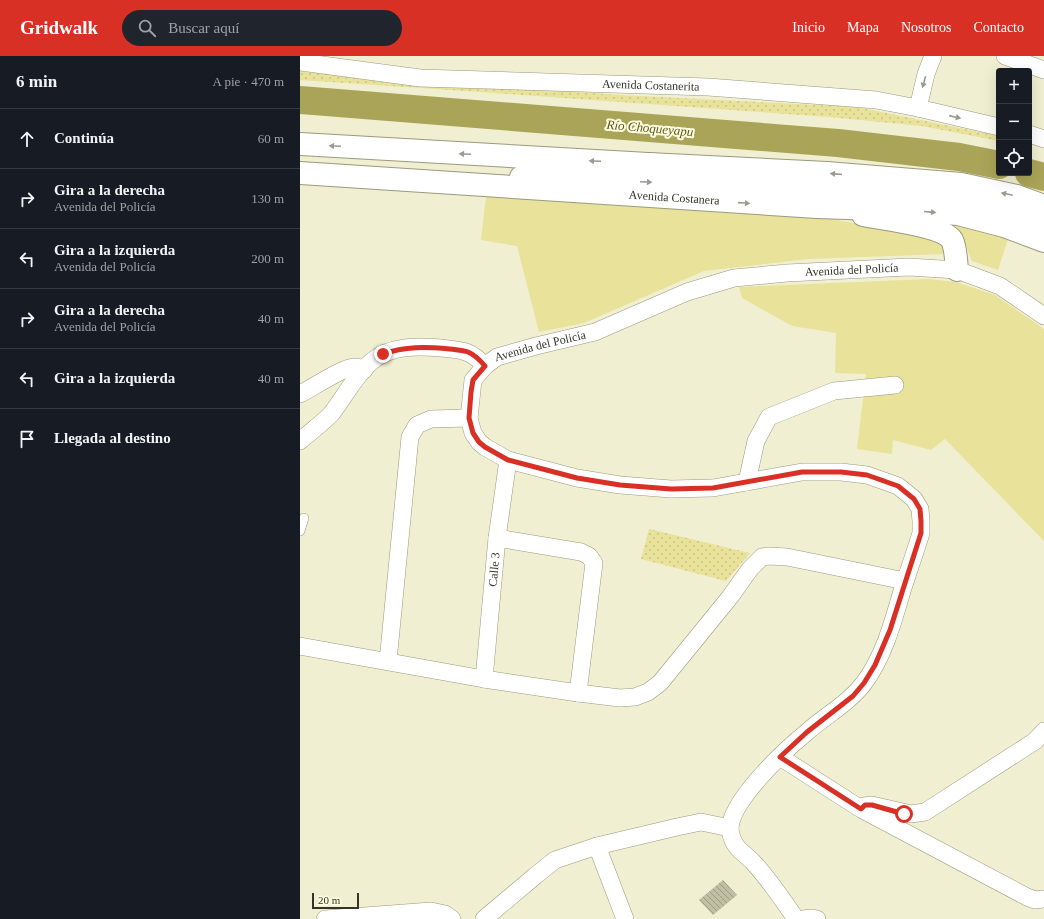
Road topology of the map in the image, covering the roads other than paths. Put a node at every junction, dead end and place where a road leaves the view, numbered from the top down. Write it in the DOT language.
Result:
graph roads {
  1 [pos="933,56"];
  2 [pos="1005,56"];
  3 [pos="300,62"];
  4 [pos="1044,70"];
  5 [pos="918,108"];
  6 [pos="996,126"];
  7 [pos="1032,135"];
  8 [pos="1044,139"];
  9 [pos="300,144"];
  10 [pos="300,162"];
  11 [pos="648,164"];
  12 [pos="300,173"];
  13 [pos="834,188"];
  14 [pos="1044,206"];
  15 [pos="817,207"];
  16 [pos="1044,223"];
  17 [pos="1044,241"];
  18 [pos="957,270"];
  19 [pos="1044,316"];
  20 [pos="485,366"];
  21 [pos="364,370"];
  22 [pos="895,385"];
  23 [pos="300,394"];
  24 [pos="469,418"];
  25 [pos="300,441"];
  26 [pos="508,460"];
  27 [pos="747,482"];
  28 [pos="304,518"];
  29 [pos="300,531"];
  30 [pos="497,538"];
  31 [pos="905,581"];
  32 [pos="300,646"];
  33 [pos="388,661"];
  34 [pos="484,679"];
  35 [pos="578,693"];
  36 [pos="1044,730"];
  37 [pos="780,757"];
  38 [pos="861,809"];
  39 [pos="730,828"];
  40 [pos="597,846"];
  41 [pos="1044,898"];
  42 [pos="325,919"];
  43 [pos="452,919"];
  44 [pos="484,919"];
  45 [pos="626,919"];
  46 [pos="796,919"];
  47 [pos="803,919"];
  48 [pos="817,919"];
  1 -- 5 [label="street, one-way"];
  2 -- 4 [label="street"];
  3 -- 5 [label="street, Avenida Costanerita"];
  5 -- 6 [label="street, Avenida Costanerita, one-way"];
  7 -- 8 [label="street"];
  11 -- 9 [label="main road, one-way"];
  10 -- 13 [label="main road, one-way"];
  11 -- 13 [label="main road"];
  14 -- 11 [label="main road, one-way"];
  12 -- 15 [label="main road, Avenida Costanera, one-way"];
  13 -- 16 [label="main road"];
  15 -- 17 [label="main road, Avenida Costanera, one-way"];
  15 -- 18 [label="main road"];
  18 -- 19 [label="street, Avenida del Policía"];
  18 -- 20 [label="street, Avenida del Policía"];
  20 -- 21 [label="street"];
  20 -- 24 [label="street, Avenida del Policía"];
  21 -- 23 [label="street"];
  21 -- 25 [label="street"];
  22 -- 27 [label="street"];
  24 -- 26 [label="street, Avenida del Policía"];
  24 -- 33 [label="street"];
  26 -- 27 [label="street, Avenida del Policía"];
  26 -- 30 [label="street, Calle 3"];
  27 -- 31 [label="street, Avenida del Policía"];
  28 -- 29 [label="lane"];
  30 -- 34 [label="street, Calle 3"];
  30 -- 35 [label="street"];
  31 -- 35 [label="street"];
  31 -- 37 [label="street, Avenida del Policía"];
  32 -- 33 [label="street"];
  33 -- 34 [label="street"];
  34 -- 35 [label="street"];
  36 -- 38 [label="street"];
  37 -- 38 [label="street"];
  37 -- 39 [label="street, Avenida del Policía"];
  38 -- 41 [label="street"];
  39 -- 40 [label="street"];
  39 -- 46 [label="street"];
  40 -- 44 [label="street"];
  40 -- 45 [label="street"];
  42 -- 43 [label="street"];
  47 -- 48 [label="street"];
}
